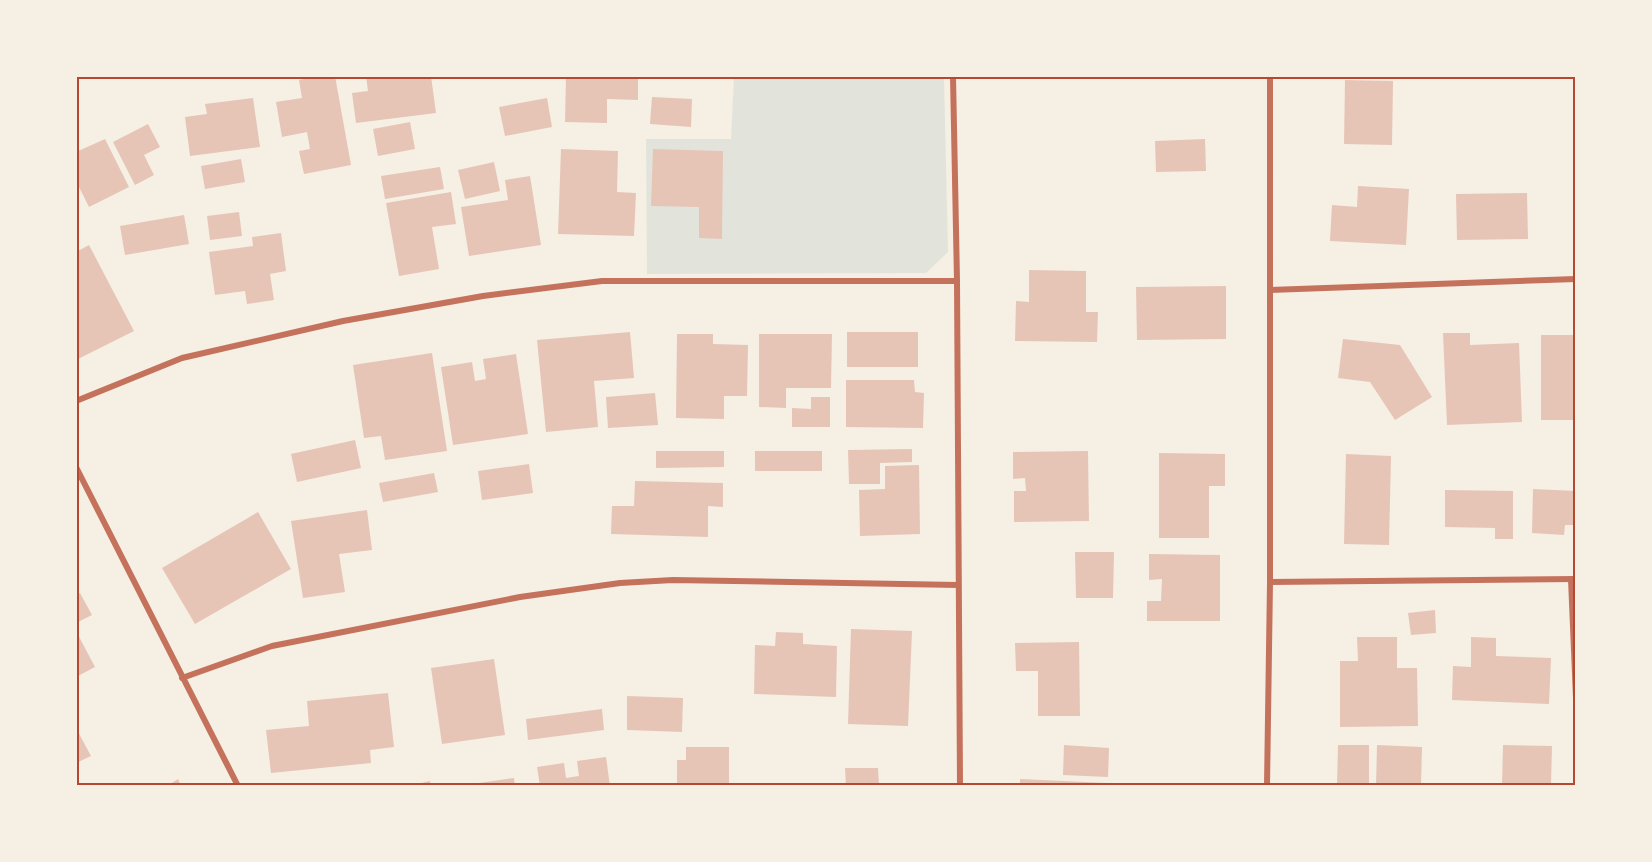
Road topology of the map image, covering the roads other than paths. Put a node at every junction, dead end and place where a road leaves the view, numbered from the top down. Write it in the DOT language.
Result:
graph roads {
  1 [pos="953,76"];
  2 [pos="1270,76"];
  3 [pos="1575,279"];
  4 [pos="957,281"];
  5 [pos="1270,290"];
  6 [pos="76,401"];
  7 [pos="76,466"];
  8 [pos="1573,579"];
  9 [pos="1270,582"];
  10 [pos="958,585"];
  11 [pos="182,678"];
  12 [pos="1575,698"];
  13 [pos="238,786"];
  14 [pos="960,786"];
  15 [pos="1267,786"];
  1 -- 4 [label="street"];
  2 -- 5 [label="street"];
  3 -- 5 [label="street"];
  4 -- 6 [label="street"];
  4 -- 10 [label="street"];
  5 -- 9 [label="street"];
  7 -- 11 [label="street"];
  8 -- 9 [label="street"];
  8 -- 12 [label="street"];
  9 -- 15 [label="street"];
  10 -- 11 [label="street"];
  10 -- 14 [label="street"];
  11 -- 13 [label="street"];
}
